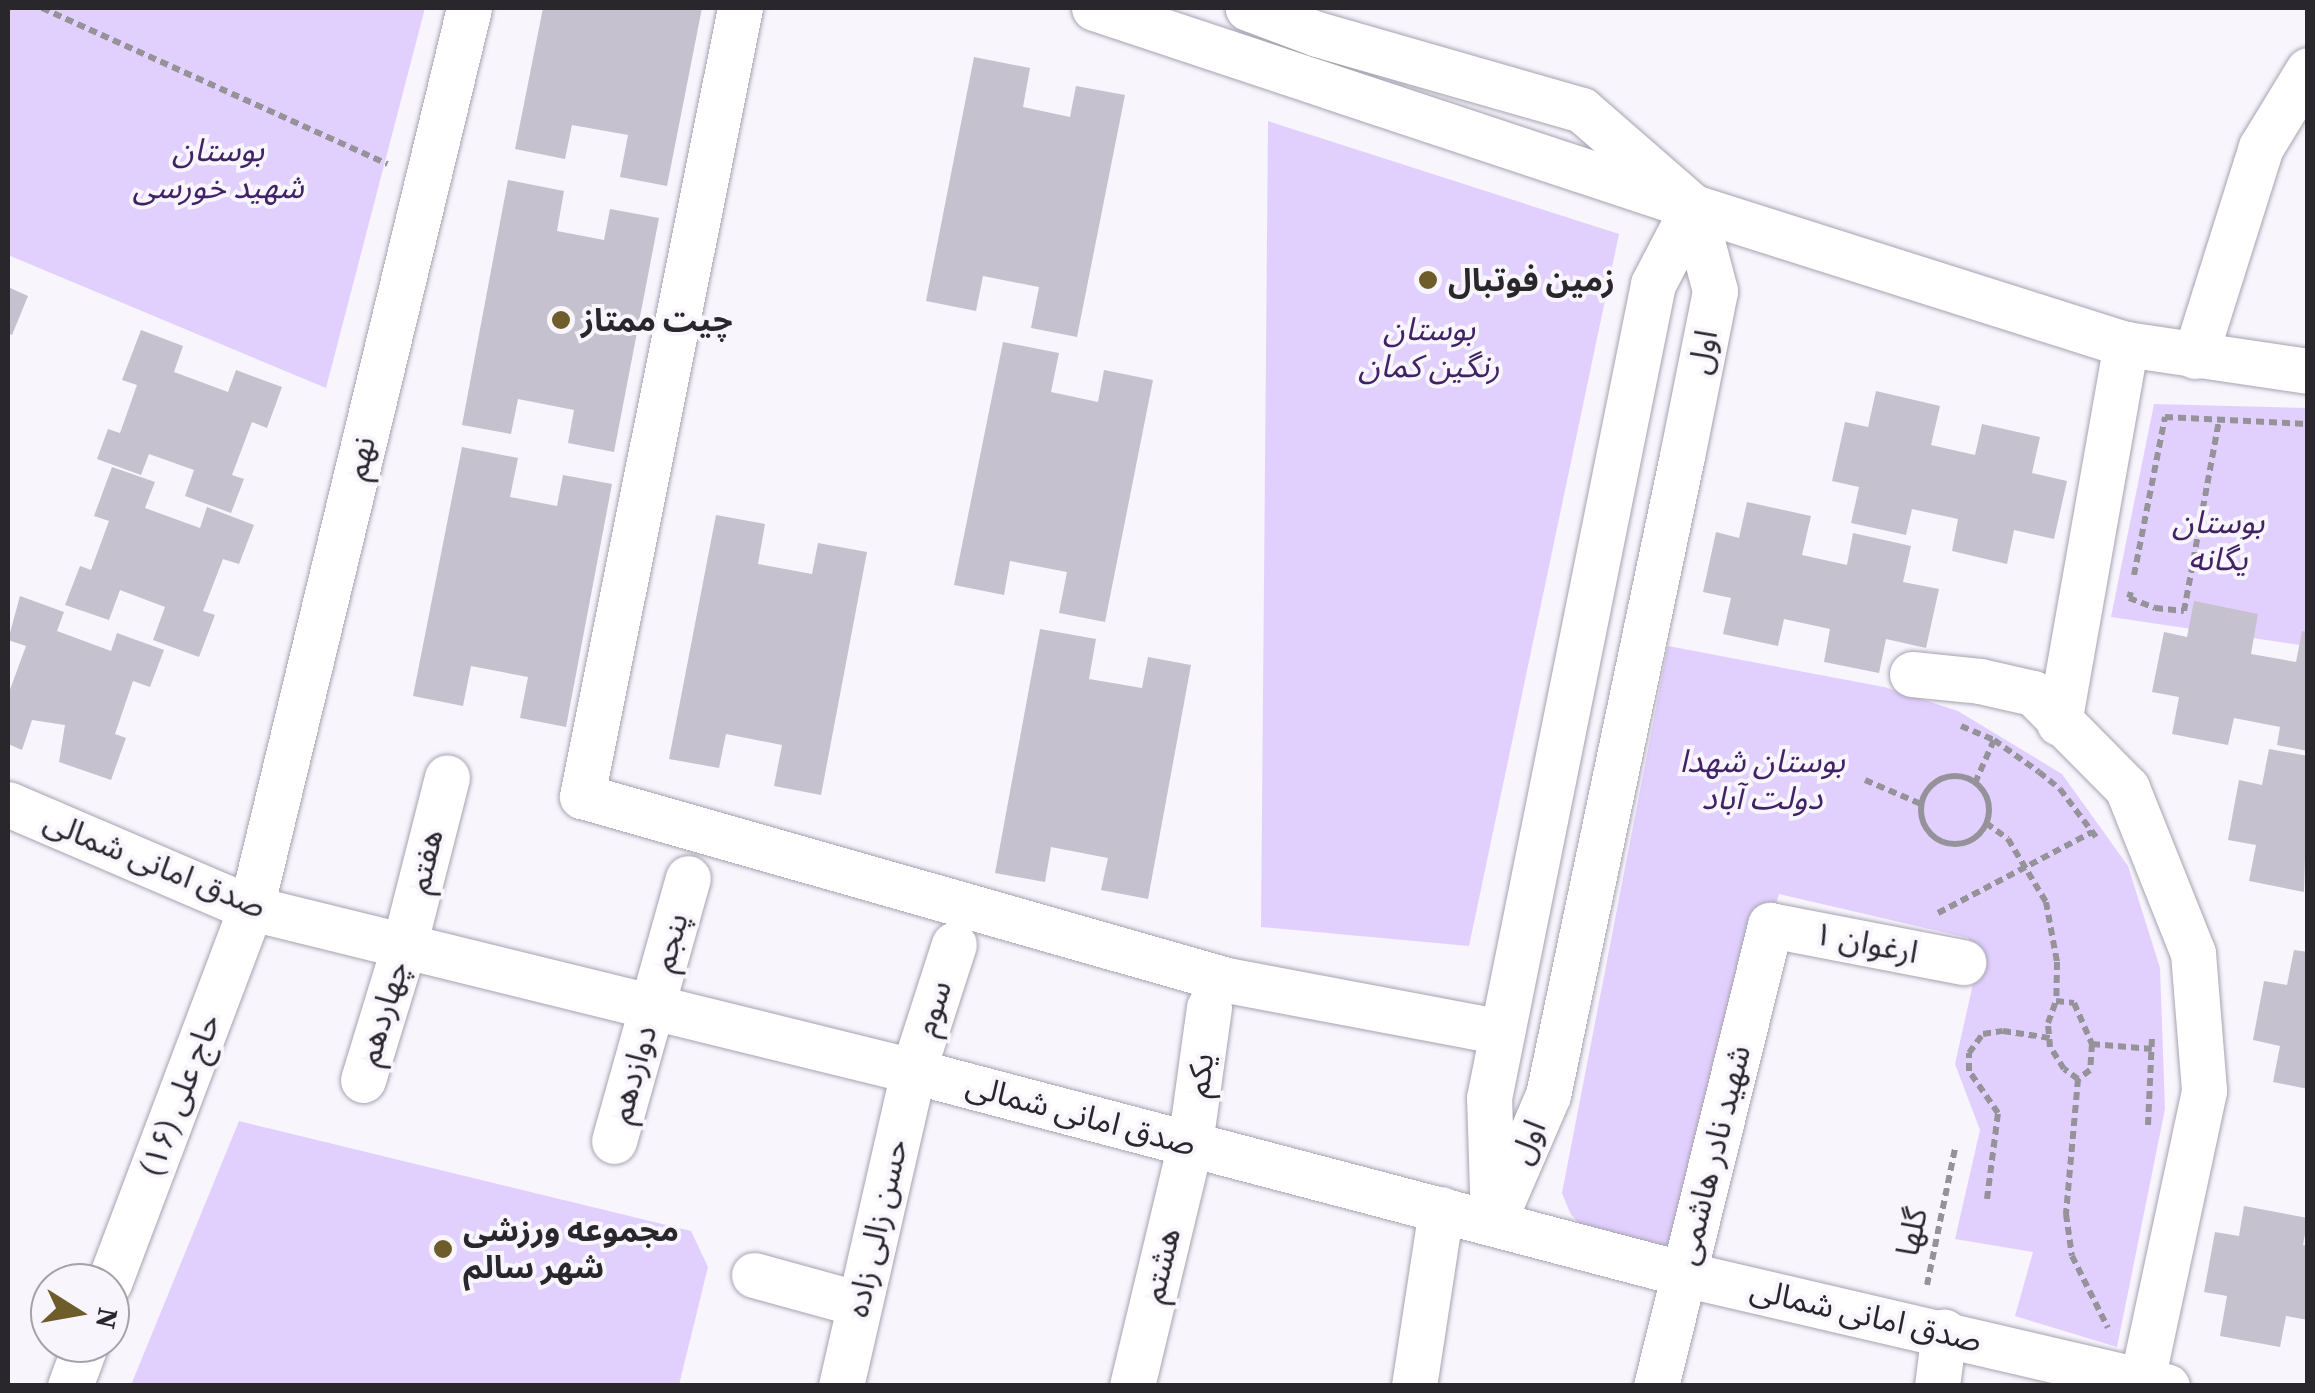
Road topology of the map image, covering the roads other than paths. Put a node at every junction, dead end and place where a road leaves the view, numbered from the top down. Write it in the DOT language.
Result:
graph roads {
  1 [pos="469,8"];
  2 [pos="740,8"];
  3 [pos="1094,8"];
  4 [pos="1248,8"];
  5 [pos="1164,20"];
  6 [pos="1306,21"];
  7 [pos="2308,70"];
  8 [pos="1693,208"];
  9 [pos="2126,344"];
  10 [pos="2195,356"];
  11 [pos="2308,372"];
  12 [pos="1912,674"];
  13 [pos="2059,723"];
  14 [pos="447,777"];
  15 [pos="8,804"];
  16 [pos="688,878"];
  17 [pos="251,908"];
  18 [pos="1770,924"];
  19 [pos="954,944"];
  20 [pos="404,946"];
  21 [pos="1963,962"];
  22 [pos="652,1007"];
  23 [pos="1209,1007"];
  24 [pos="1502,1032"];
  25 [pos="912,1071"];
  26 [pos="362,1080"];
  27 [pos="614,1141"];
  28 [pos="1190,1144"];
  29 [pos="1441,1209"];
  30 [pos="1493,1224"];
  31 [pos="117,1263"];
  32 [pos="1684,1274"];
  33 [pos="754,1276"];
  34 [pos="859,1304"];
  35 [pos="1931,1328"];
  36 [pos="2154,1382"];
  37 [pos="841,1386"];
  38 [pos="1132,1386"];
  39 [pos="1414,1386"];
  40 [pos="1656,1386"];
  41 [pos="1936,1386"];
  1 -- 17 [label="street, نهم"];
  2 -- 24 [label="street"];
  3 -- 5 [label="street"];
  4 -- 6 [label="street"];
  5 -- 8 [label="street"];
  6 -- 8 [label="street"];
  7 -- 10 [label="street"];
  8 -- 9 [label="street"];
  8 -- 24 [label="street, اول"];
  8 -- 30 [label="street, اول"];
  9 -- 10 [label="street"];
  9 -- 13 [label="street"];
  10 -- 11 [label="street"];
  12 -- 13 [label="street"];
  13 -- 36 [label="street"];
  14 -- 20 [label="street, هفتم"];
  15 -- 17 [label="street, صدق امانی شمالی"];
  16 -- 22 [label="street, پنجم"];
  17 -- 20 [label="street, صدق امانی شمالی"];
  17 -- 31 [label="street, حاج علی (۱۶)"];
  18 -- 21 [label="street, ارغوان ۱"];
  18 -- 32 [label="street, شهید نادر هاشمی"];
  19 -- 25 [label="street, سوم"];
  20 -- 22 [label="street, صدق امانی شمالی"];
  20 -- 26 [label="street, چهاردهم"];
  22 -- 25 [label="street, صدق امانی شمالی"];
  22 -- 27 [label="street, دوازدهم"];
  23 -- 28 [label="street, یکم"];
  24 -- 30 [label="street, اول"];
  25 -- 28 [label="street, صدق امانی شمالی"];
  25 -- 34 [label="street, حسن زالی زاده"];
  28 -- 29 [label="street, صدق امانی شمالی"];
  28 -- 38 [label="street, هشتم"];
  29 -- 30 [label="street, صدق امانی شمالی"];
  29 -- 39 [label="street"];
  30 -- 32 [label="street, صدق امانی شمالی"];
  32 -- 35 [label="street, صدق امانی شمالی"];
  32 -- 40 [label="street, شهید نادر هاشمی"];
  33 -- 34 [label="street"];
  34 -- 37 [label="street, حسن زالی زاده"];
  35 -- 36 [label="street, صدق امانی شمالی"];
  35 -- 41 [label="street"];
}
